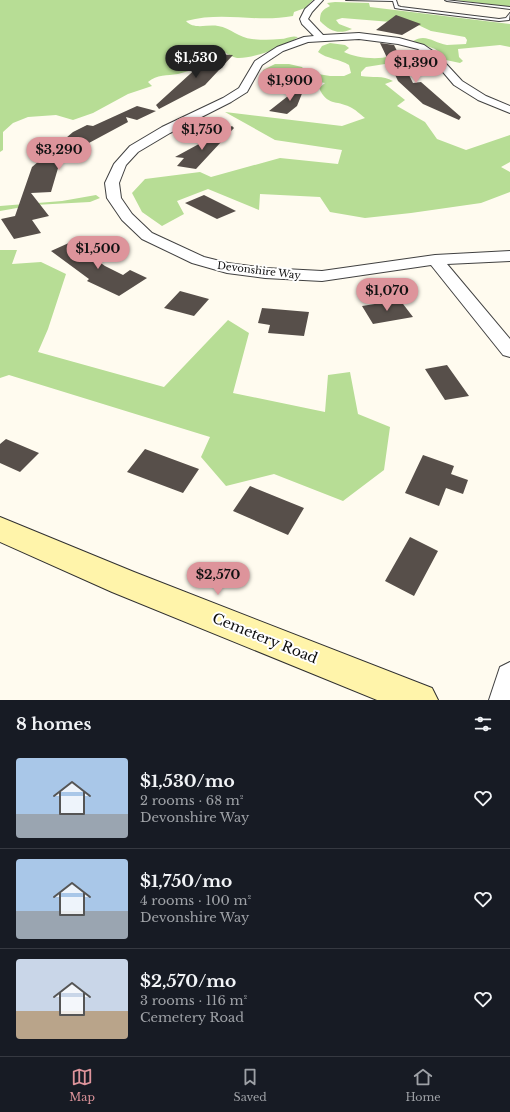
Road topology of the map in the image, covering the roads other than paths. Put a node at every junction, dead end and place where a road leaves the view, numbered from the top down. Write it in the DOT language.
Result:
graph roads {
  1 [pos="348,0"];
  2 [pos="395,0"];
  3 [pos="447,0"];
  4 [pos="318,1"];
  5 [pos="510,8"];
  6 [pos="510,14"];
  7 [pos="336,36"];
  8 [pos="320,37"];
  9 [pos="510,110"];
  10 [pos="510,256"];
  11 [pos="435,260"];
  12 [pos="510,351"];
  13 [pos="0,529"];
  14 [pos="510,677"];
  15 [pos="420,700"];
  16 [pos="504,700"];
  1 -- 2 [label="lane"];
  2 -- 6 [label="lane"];
  3 -- 5 [label="lane"];
  4 -- 7 [label="street"];
  4 -- 8 [label="street"];
  7 -- 8 [label="street, Devonshire Way"];
  7 -- 9 [label="street, Devonshire Way"];
  8 -- 11 [label="street, Devonshire Way"];
  10 -- 11 [label="street, Devonshire Way"];
  11 -- 12 [label="street"];
  13 -- 15 [label="street, Cemetery Road"];
  14 -- 16 [label="street"];
}
